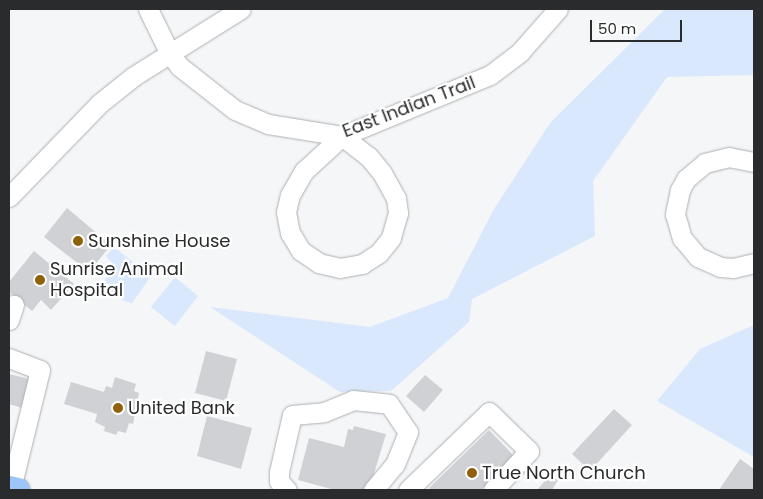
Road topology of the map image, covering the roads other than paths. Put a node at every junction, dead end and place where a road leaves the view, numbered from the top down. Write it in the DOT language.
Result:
graph roads {
  1 [pos="148,9"];
  2 [pos="241,9"];
  3 [pos="558,9"];
  4 [pos="169,52"];
  5 [pos="342,136"];
  6 [pos="754,162"];
  7 [pos="9,197"];
  8 [pos="754,263"];
  9 [pos="9,358"];
  10 [pos="16,438"];
  11 [pos="12,489"];
  12 [pos="287,490"];
  13 [pos="373,490"];
  14 [pos="408,490"];
  15 [pos="493,490"];
  1 -- 4 [label="street, East Indian Trail"];
  2 -- 4 [label="street"];
  3 -- 5 [label="street, East Indian Trail"];
  4 -- 5 [label="street, East Indian Trail"];
  4 -- 7 [label="street"];
  5 -- 5 [label="street"];
  6 -- 8 [label="street"];
  9 -- 10 [label="street"];
  10 -- 11 [label="street"];
  12 -- 13 [label="street"];
  14 -- 15 [label="street"];
}
